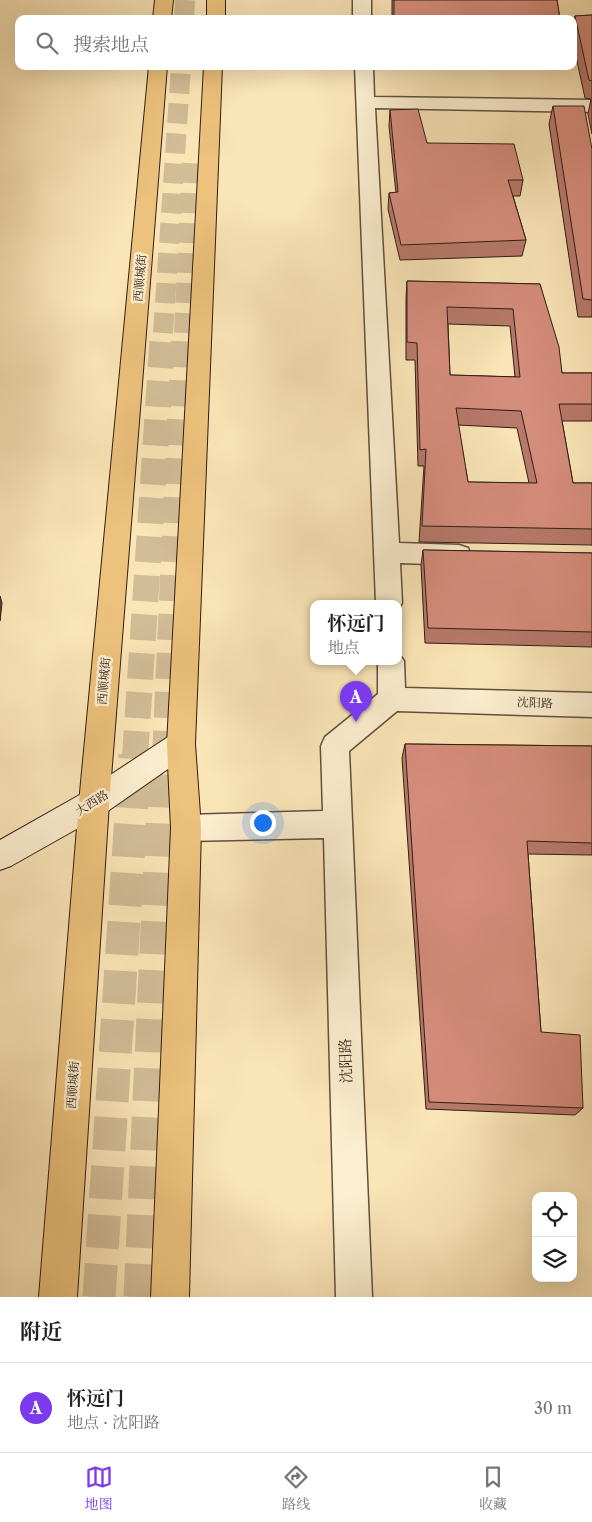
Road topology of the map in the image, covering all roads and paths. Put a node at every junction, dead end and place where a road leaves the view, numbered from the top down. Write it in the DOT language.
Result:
graph roads {
  1 [pos="164,0"];
  2 [pos="216,0"];
  3 [pos="362,0"];
  4 [pos="162,15"];
  5 [pos="216,15"];
  6 [pos="362,15"];
  7 [pos="158,70"];
  8 [pos="213,70"];
  9 [pos="364,70"];
  10 [pos="366,102"];
  11 [pos="592,106"];
  12 [pos="388,553"];
  13 [pos="485,555"];
  14 [pos="389,600"];
  15 [pos="391,665"];
  16 [pos="392,699"];
  17 [pos="592,705"];
  18 [pos="181,744"];
  19 [pos="94,802"];
  20 [pos="338,824"];
  21 [pos="186,828"];
  22 [pos="0,856"];
  23 [pos="58,1297"];
  24 [pos="170,1297"];
  25 [pos="354,1297"];
  1 -- 4 [label="main road"];
  2 -- 5 [label="main road"];
  3 -- 6 [label="street"];
  7 -- 19 [label="main road, 西顺城街"];
  8 -- 18 [label="main road"];
  9 -- 10 [label="street"];
  10 -- 11 [label="street"];
  10 -- 12 [label="street"];
  12 -- 13 [label="street"];
  12 -- 14 [label="street"];
  15 -- 16 [label="street"];
  16 -- 17 [label="street, 沈阳路"];
  16 -- 20 [label="street, 沈阳路"];
  18 -- 19 [label="main road, 大西路"];
  18 -- 21 [label="main road"];
  19 -- 22 [label="main road, 大西路"];
  19 -- 23 [label="main road, 西顺城街"];
  20 -- 21 [label="street"];
  20 -- 25 [label="street, 沈阳路"];
  21 -- 24 [label="main road"];
}
